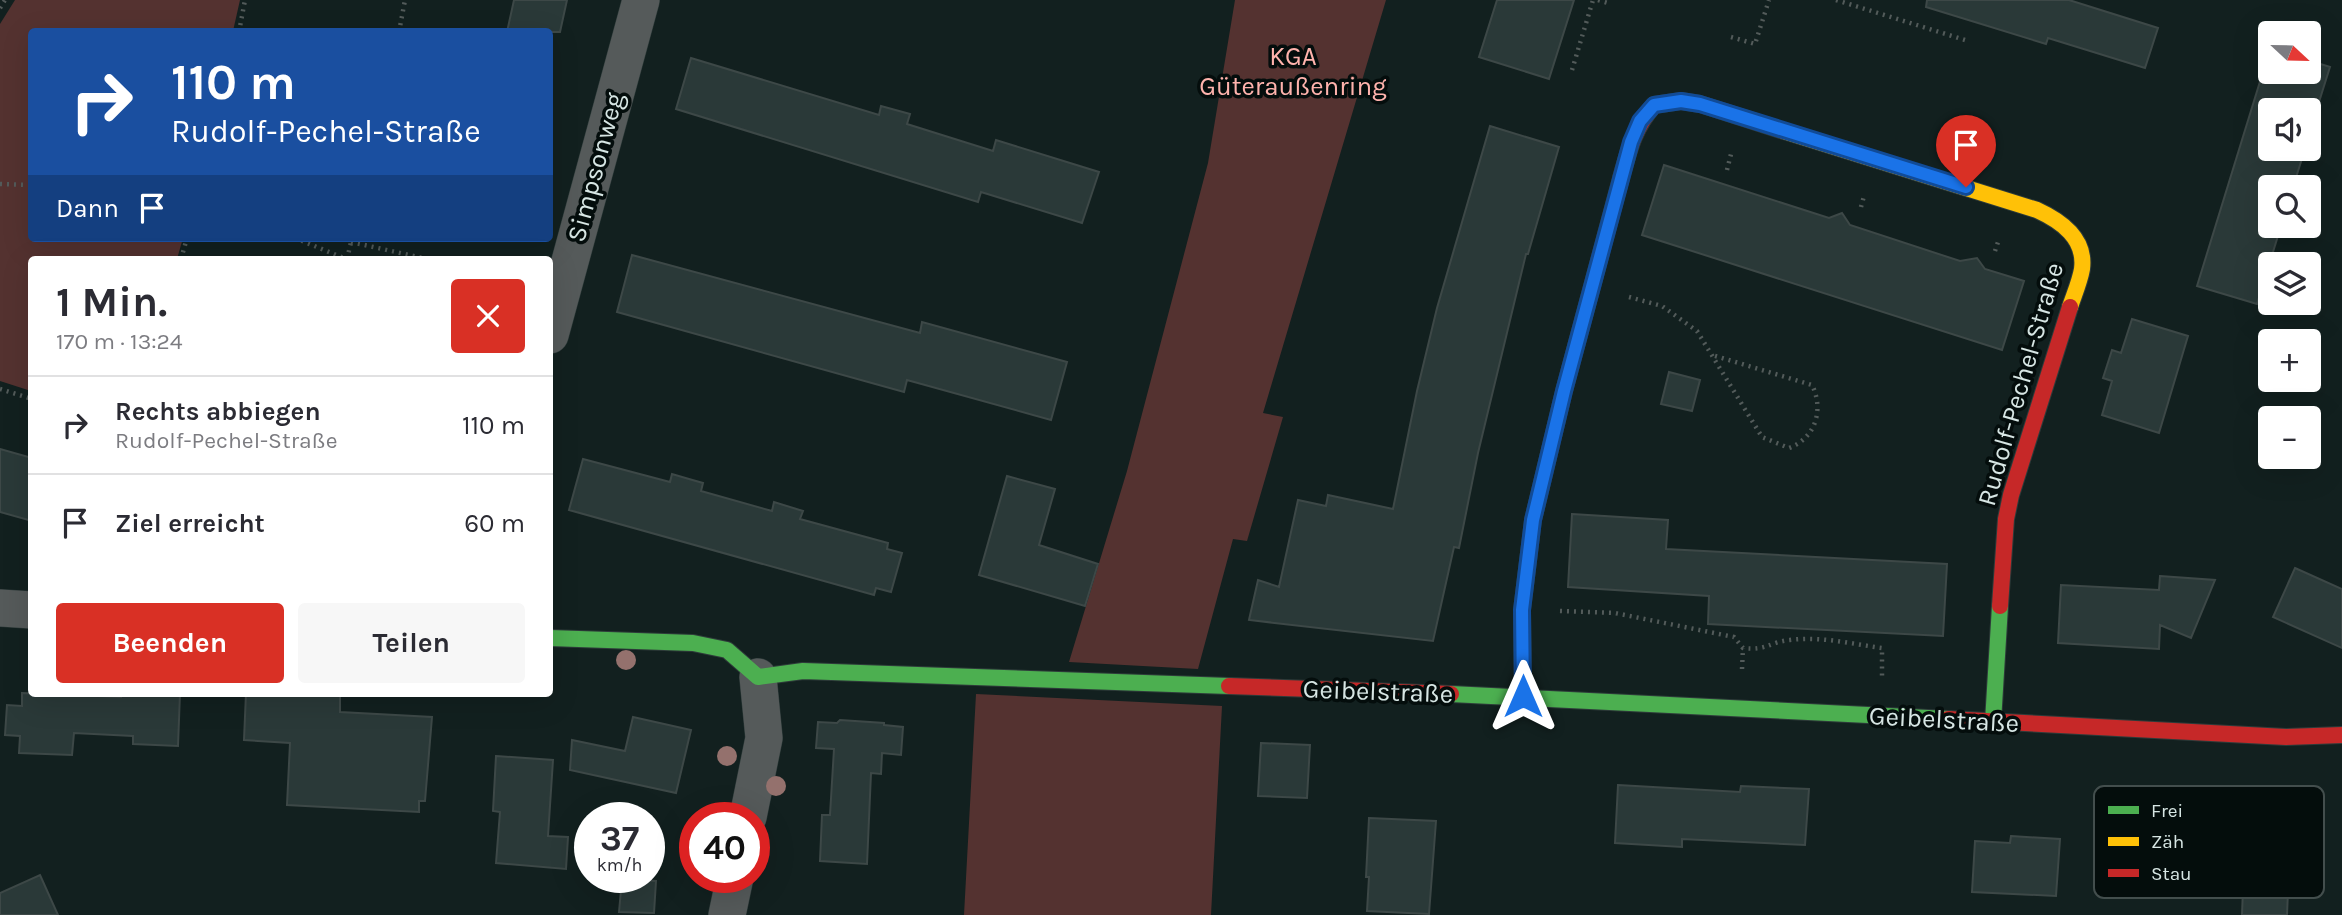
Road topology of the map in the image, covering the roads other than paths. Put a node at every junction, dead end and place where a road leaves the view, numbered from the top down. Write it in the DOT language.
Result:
graph roads {
  1 [pos="641,0"];
  2 [pos="553,324"];
  3 [pos="0,608"];
  4 [pos="28,610"];
  5 [pos="553,638"];
  6 [pos="758,677"];
  7 [pos="1523,696"];
  8 [pos="1993,722"];
  9 [pos="2342,735"];
  10 [pos="751,802"];
  11 [pos="732,893"];
  12 [pos="727,915"];
  1 -- 2 [label="street, Simpsonweg"];
  3 -- 4 [label="street"];
  5 -- 6 [label="street"];
  6 -- 7 [label="street, Geibelstraße"];
  6 -- 10 [label="street"];
  7 -- 8 [label="street, Geibelstraße"];
  7 -- 8 [label="street, Rudolf-Pechel-Straße"];
  8 -- 9 [label="street, Geibelstraße"];
  11 -- 12 [label="street"];
}
